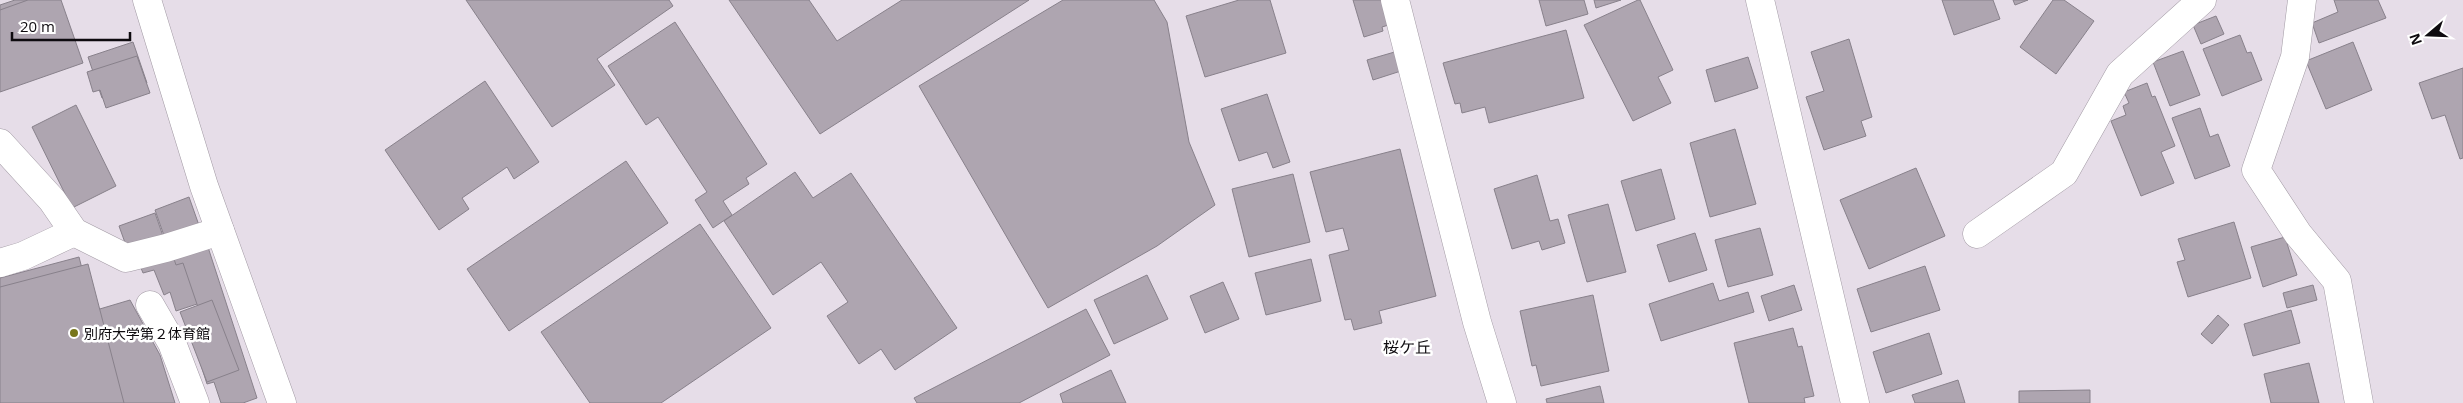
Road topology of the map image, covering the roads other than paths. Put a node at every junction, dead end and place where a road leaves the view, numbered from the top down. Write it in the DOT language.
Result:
graph roads {
  1 [pos="146,0"];
  2 [pos="1395,0"];
  3 [pos="1760,0"];
  4 [pos="2202,0"];
  5 [pos="2302,0"];
  6 [pos="0,143"];
  7 [pos="220,231"];
  8 [pos="74,232"];
  9 [pos="1978,234"];
  10 [pos="0,262"];
  11 [pos="150,305"];
  12 [pos="195,403"];
  13 [pos="282,403"];
  14 [pos="1502,403"];
  15 [pos="1856,403"];
  16 [pos="2358,403"];
  1 -- 7 [label="street"];
  2 -- 14 [label="street"];
  3 -- 15 [label="street"];
  4 -- 9 [label="street"];
  5 -- 16 [label="street"];
  6 -- 8 [label="street"];
  7 -- 8 [label="street"];
  7 -- 13 [label="street"];
  8 -- 10 [label="street"];
  11 -- 12 [label="street"];
}
